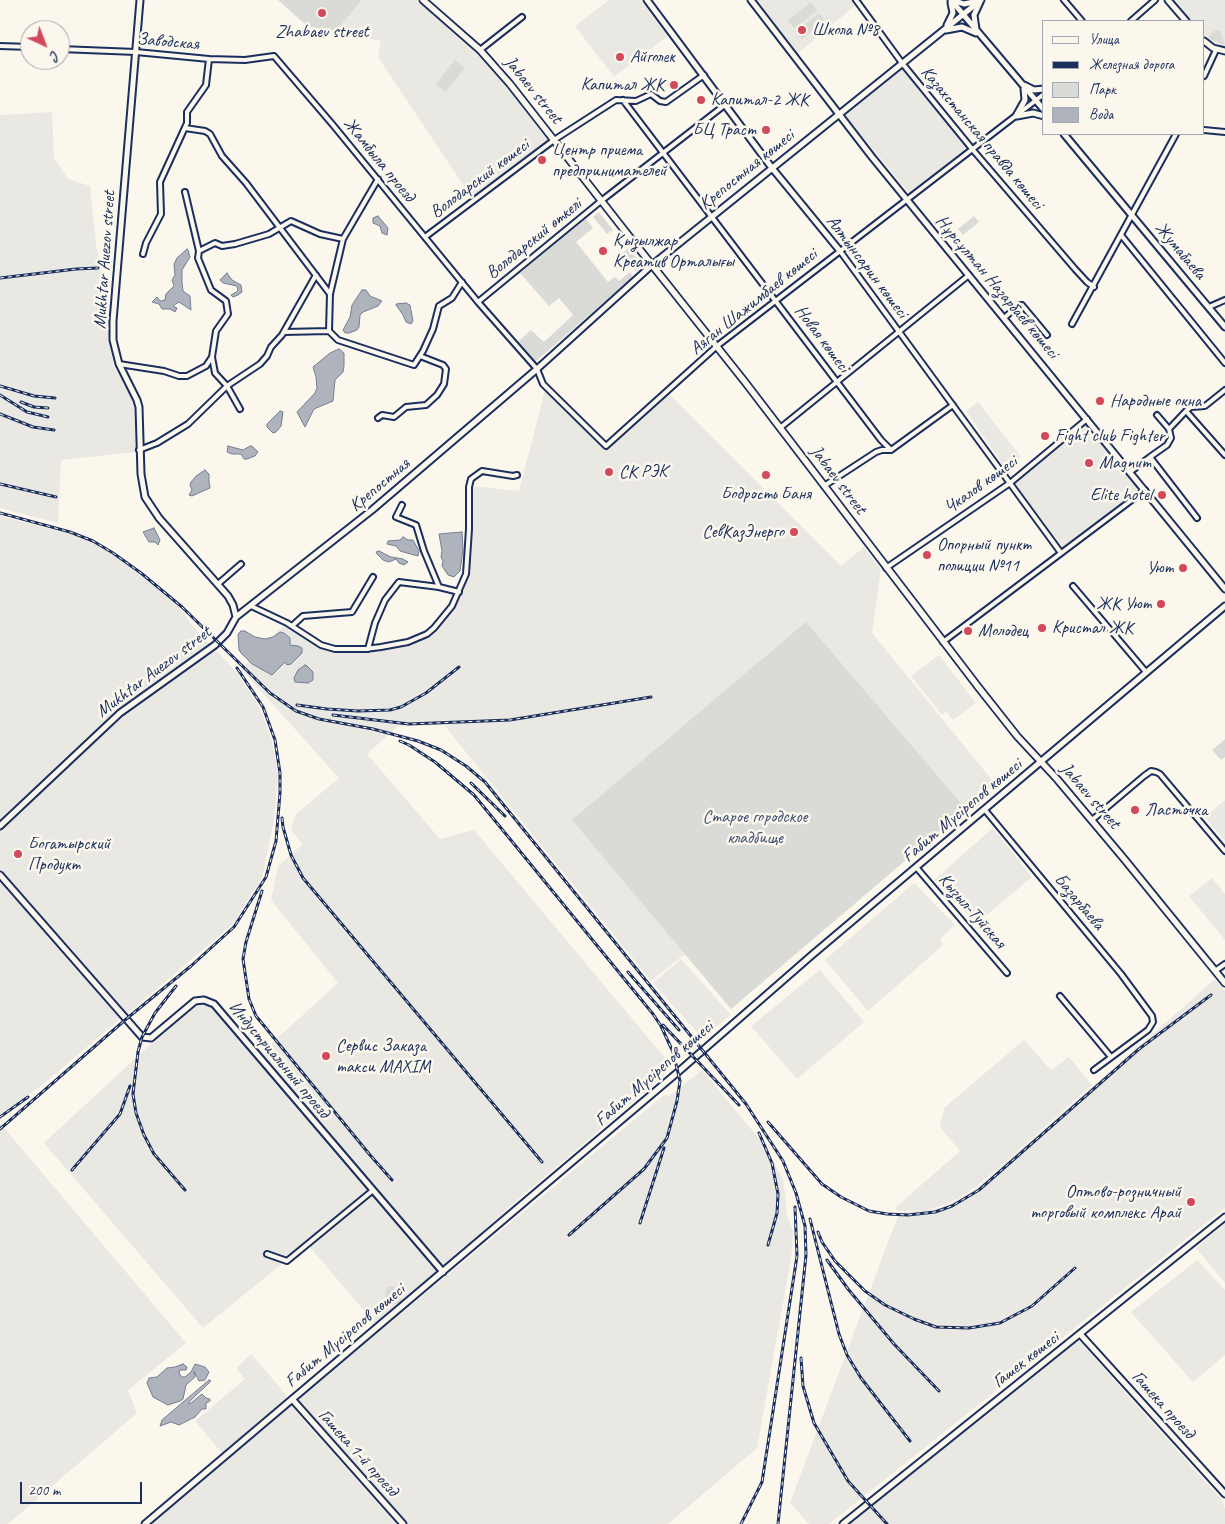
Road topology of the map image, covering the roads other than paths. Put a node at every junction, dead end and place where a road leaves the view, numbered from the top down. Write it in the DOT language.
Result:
graph roads {
  1 [pos="140,0"];
  2 [pos="423,0"];
  3 [pos="648,0"];
  4 [pos="751,0"];
  5 [pos="856,0"];
  6 [pos="951,0"];
  7 [pos="981,0"];
  8 [pos="1064,0"];
  9 [pos="1156,0"];
  10 [pos="1168,0"];
  11 [pos="962,15"];
  12 [pos="522,17"];
  13 [pos="1081,20"];
  14 [pos="1132,20"];
  15 [pos="1185,20"];
  16 [pos="943,30"];
  17 [pos="978,34"];
  18 [pos="1205,42"];
  19 [pos="0,46"];
  20 [pos="20,47"];
  21 [pos="70,49"];
  22 [pos="480,50"];
  23 [pos="1216,50"];
  24 [pos="1225,51"];
  25 [pos="136,52"];
  26 [pos="274,56"];
  27 [pos="209,59"];
  28 [pos="902,63"];
  29 [pos="704,74"];
  30 [pos="1205,74"];
  31 [pos="1021,84"];
  32 [pos="1042,89"];
  33 [pos="1042,96"];
  34 [pos="623,100"];
  35 [pos="1036,101"];
  36 [pos="726,104"];
  37 [pos="1042,108"];
  38 [pos="838,114"];
  39 [pos="1042,115"];
  40 [pos="1016,116"];
  41 [pos="185,128"];
  42 [pos="1205,130"];
  43 [pos="1225,132"];
  44 [pos="1065,135"];
  45 [pos="1175,135"];
  46 [pos="554,140"];
  47 [pos="973,150"];
  48 [pos="663,153"];
  49 [pos="772,168"];
  50 [pos="378,179"];
  51 [pos="185,192"];
  52 [pos="906,199"];
  53 [pos="601,201"];
  54 [pos="1132,215"];
  55 [pos="712,216"];
  56 [pos="280,227"];
  57 [pos="1121,235"];
  58 [pos="425,237"];
  59 [pos="343,239"];
  60 [pos="840,251"];
  61 [pos="199,252"];
  62 [pos="143,254"];
  63 [pos="652,265"];
  64 [pos="316,276"];
  65 [pos="969,276"];
  66 [pos="462,282"];
  67 [pos="1094,287"];
  68 [pos="330,294"];
  69 [pos="776,300"];
  70 [pos="1225,300"];
  71 [pos="478,302"];
  72 [pos="1210,307"];
  73 [pos="1004,318"];
  74 [pos="1072,324"];
  75 [pos="1225,327"];
  76 [pos="329,331"];
  77 [pos="284,332"];
  78 [pos="899,332"];
  79 [pos="1047,334"];
  80 [pos="717,346"];
  81 [pos="420,356"];
  82 [pos="212,357"];
  83 [pos="1225,363"];
  84 [pos="119,364"];
  85 [pos="537,369"];
  86 [pos="838,382"];
  87 [pos="227,386"];
  88 [pos="1225,390"];
  89 [pos="953,405"];
  90 [pos="240,409"];
  91 [pos="1186,411"];
  92 [pos="1157,414"];
  93 [pos="378,418"];
  94 [pos="1087,419"];
  95 [pos="780,428"];
  96 [pos="1169,429"];
  97 [pos="606,446"];
  98 [pos="139,450"];
  99 [pos="891,450"];
  100 [pos="1225,455"];
  101 [pos="1150,457"];
  102 [pos="1130,472"];
  103 [pos="517,475"];
  104 [pos="1010,483"];
  105 [pos="824,486"];
  106 [pos="1145,490"];
  107 [pos="402,505"];
  108 [pos="1197,518"];
  109 [pos="1061,553"];
  110 [pos="241,564"];
  111 [pos="886,568"];
  112 [pos="372,577"];
  113 [pos="218,584"];
  114 [pos="1073,586"];
  115 [pos="439,587"];
  116 [pos="1225,589"];
  117 [pos="459,592"];
  118 [pos="251,606"];
  119 [pos="1225,606"];
  120 [pos="236,617"];
  121 [pos="292,626"];
  122 [pos="943,642"];
  123 [pos="368,649"];
  124 [pos="1146,672"];
  125 [pos="1041,762"];
  126 [pos="985,810"];
  127 [pos="1092,820"];
  128 [pos="0,826"];
  129 [pos="1225,851"];
  130 [pos="916,867"];
  131 [pos="0,875"];
  132 [pos="1225,964"];
  133 [pos="1215,971"];
  134 [pos="1007,973"];
  135 [pos="1225,983"];
  136 [pos="1060,996"];
  137 [pos="1111,1057"];
  138 [pos="1094,1070"];
  139 [pos="372,1191"];
  140 [pos="1225,1217"];
  141 [pos="267,1254"];
  142 [pos="443,1272"];
  143 [pos="1080,1334"];
  144 [pos="292,1399"];
  145 [pos="1225,1494"];
  146 [pos="145,1524"];
  147 [pos="403,1524"];
  148 [pos="843,1524"];
  1 -- 25 [label="main road, Mukhtar Auezov street"];
  2 -- 22 [label="main road, Jabaev street"];
  3 -- 29 [label="main road, Алтынсарин көшесі"];
  4 -- 38 [label="main road, Нұрсұлтан Назарбаев көшесі"];
  5 -- 28 [label="street, Казахстанская правда көшесі"];
  6 -- 7 [label="main road"];
  6 -- 11 [label="main road"];
  6 -- 16 [label="main road"];
  7 -- 11 [label="main road, Крепостная көшесі"];
  7 -- 17 [label="main road"];
  8 -- 13 [label="street"];
  9 -- 14 [label="street"];
  10 -- 15 [label="main road"];
  11 -- 16 [label="main road, Крепостная көшесі"];
  11 -- 17 [label="main road"];
  12 -- 22 [label="street"];
  16 -- 17 [label="main road"];
  16 -- 28 [label="main road, Крепостная көшесі"];
  17 -- 31 [label="main road"];
  18 -- 23 [label="main road"];
  19 -- 20 [label="street"];
  21 -- 25 [label="street, Заводская"];
  22 -- 46 [label="main road, Jabaev street"];
  23 -- 24 [label="main road"];
  23 -- 30 [label="street"];
  25 -- 27 [label="street, Заводская"];
  25 -- 84 [label="main road, Mukhtar Auezov street"];
  26 -- 27 [label="street, Заводская"];
  26 -- 50 [label="street, Жамбыла проезд"];
  27 -- 41 [label="street"];
  28 -- 38 [label="main road, Крепостная көшесі"];
  28 -- 47 [label="street, Казахстанская правда көшесі"];
  29 -- 34 [label="street, Володарский көшесі"];
  29 -- 36 [label="main road, Алтынсарин көшесі"];
  31 -- 32 [label="main road"];
  31 -- 35 [label="main road"];
  31 -- 40 [label="main road"];
  33 -- 35 [label="street, Аяган Шажимбаев көшесі"];
  34 -- 46 [label="street, Володарский көшесі"];
  34 -- 48 [label="street, Новая көшесі"];
  35 -- 37 [label="main road"];
  35 -- 40 [label="street, Аяган Шажимбаев көшесі"];
  36 -- 48 [label="street, Володарский өткелі"];
  36 -- 49 [label="main road, Алтынсарин көшесі"];
  38 -- 49 [label="main road, Крепостная көшесі"];
  38 -- 52 [label="main road, Нұрсұлтан Назарбаев көшесі"];
  39 -- 40 [label="main road"];
  40 -- 47 [label="street, Аяган Шажимбаев көшесі"];
  41 -- 56 [label="street"];
  41 -- 62 [label="street"];
  42 -- 43 [label="street"];
  44 -- 54 [label="main road, Жумабаева"];
  45 -- 54 [label="street"];
  46 -- 53 [label="main road, Jabaev street"];
  46 -- 58 [label="street, Володарский көшесі"];
  47 -- 52 [label="street, Аяган Шажимбаев көшесі"];
  47 -- 67 [label="street, Казахстанская правда көшесі"];
  48 -- 53 [label="street, Володарский өткелі"];
  48 -- 55 [label="street, Новая көшесі"];
  49 -- 55 [label="main road, Крепостная көшесі"];
  49 -- 60 [label="main road, Алтынсарин көшесі"];
  50 -- 58 [label="street, Жамбыла проезд"];
  50 -- 59 [label="street"];
  51 -- 61 [label="street"];
  52 -- 60 [label="street, Аяган Шажимбаев көшесі"];
  52 -- 65 [label="main road, Нұрсұлтан Назарбаев көшесі"];
  53 -- 63 [label="main road, Jabaev street"];
  53 -- 71 [label="street, Володарский өткелі"];
  54 -- 57 [label="street"];
  54 -- 72 [label="main road, Жумабаева"];
  55 -- 63 [label="main road, Крепостная көшесі"];
  55 -- 69 [label="street, Новая көшесі"];
  56 -- 59 [label="street"];
  56 -- 61 [label="street"];
  56 -- 64 [label="street"];
  57 -- 67 [label="street"];
  57 -- 83 [label="street"];
  58 -- 66 [label="street, Жамбыла проезд"];
  59 -- 68 [label="street"];
  60 -- 69 [label="street, Аяган Шажимбаев көшесі"];
  60 -- 78 [label="street, Алтынсарин көшесі"];
  61 -- 82 [label="street"];
  63 -- 80 [label="main road, Jabaev street"];
  63 -- 85 [label="main road, Крепостная көшесі"];
  64 -- 68 [label="street"];
  64 -- 77 [label="street"];
  65 -- 73 [label="main road, Нұрсұлтан Назарбаев көшесі"];
  65 -- 78 [label="street"];
  66 -- 71 [label="street, Жамбыла проезд"];
  66 -- 81 [label="street"];
  67 -- 74 [label="street"];
  68 -- 76 [label="street"];
  69 -- 80 [label="street, Аяган Шажимбаев көшесі"];
  69 -- 86 [label="street, Новая көшесі"];
  70 -- 72 [label="street"];
  71 -- 85 [label="street, Жамбыла проезд"];
  72 -- 75 [label="main road, Жумабаева"];
  73 -- 79 [label="street"];
  73 -- 94 [label="main road, Нұрсұлтан Назарбаев көшесі"];
  76 -- 77 [label="street"];
  76 -- 81 [label="street"];
  77 -- 87 [label="street"];
  78 -- 86 [label="street"];
  78 -- 89 [label="street, Алтынсарин көшесі"];
  80 -- 95 [label="main road, Jabaev street"];
  80 -- 97 [label="street, Аяган Шажимбаев көшесі"];
  81 -- 93 [label="street"];
  82 -- 84 [label="street"];
  82 -- 87 [label="street"];
  84 -- 98 [label="main road, Mukhtar Auezov street"];
  85 -- 97 [label="street, Жамбыла проезд"];
  85 -- 118 [label="main road, Крепостная"];
  86 -- 95 [label="street"];
  86 -- 99 [label="street, Новая көшесі"];
  87 -- 90 [label="street"];
  87 -- 98 [label="street"];
  88 -- 91 [label="street"];
  89 -- 99 [label="street"];
  89 -- 104 [label="street, Алтынсарин көшесі"];
  91 -- 96 [label="street"];
  91 -- 100 [label="street"];
  92 -- 96 [label="street"];
  94 -- 102 [label="main road, Нұрсұлтан Назарбаев көшесі"];
  94 -- 104 [label="street, Чкалов көшесі"];
  95 -- 105 [label="main road, Jabaev street"];
  96 -- 101 [label="street"];
  98 -- 113 [label="main road, Mukhtar Auezov street"];
  99 -- 105 [label="street"];
  101 -- 102 [label="street"];
  101 -- 108 [label="street"];
  102 -- 106 [label="main road, Нұрсұлтан Назарбаев көшесі"];
  103 -- 117 [label="street"];
  104 -- 109 [label="street, Алтынсарин көшесі"];
  104 -- 111 [label="street, Чкалов көшесі"];
  105 -- 111 [label="main road, Jabaev street"];
  106 -- 109 [label="street"];
  106 -- 116 [label="main road, Нұрсұлтан Назарбаев көшесі"];
  107 -- 115 [label="street"];
  109 -- 122 [label="street"];
  110 -- 113 [label="street"];
  111 -- 122 [label="main road, Jabaev street"];
  112 -- 121 [label="street"];
  113 -- 120 [label="main road, Mukhtar Auezov street"];
  114 -- 124 [label="street"];
  115 -- 117 [label="street"];
  115 -- 123 [label="street"];
  117 -- 123 [label="street"];
  118 -- 120 [label="main road, Крепостная"];
  118 -- 121 [label="street"];
  119 -- 124 [label="main road, Ғабит Мүсірепов көшесі"];
  120 -- 128 [label="main road, Mukhtar Auezov street"];
  121 -- 123 [label="street"];
  122 -- 125 [label="main road, Jabaev street"];
  124 -- 125 [label="main road, Ғабит Мүсірепов көшесі"];
  125 -- 126 [label="main road, Ғабит Мүсірепов көшесі"];
  125 -- 127 [label="main road, Jabaev street"];
  126 -- 130 [label="main road, Ғабит Мүсірепов көшесі"];
  126 -- 137 [label="street, Базарбаева"];
  127 -- 129 [label="street"];
  127 -- 133 [label="main road, Jabaev street"];
  130 -- 134 [label="street, Кызыл-Туйская"];
  130 -- 142 [label="main road, Ғабит Мүсірепов көшесі"];
  131 -- 139 [label="main road, Индустриальный проезд"];
  132 -- 133 [label="street"];
  133 -- 135 [label="main road, Jabaev street"];
  136 -- 137 [label="street"];
  137 -- 138 [label="street"];
  139 -- 141 [label="street"];
  139 -- 142 [label="main road, Индустриальный проезд"];
  140 -- 143 [label="main road, Гашек көшесі"];
  142 -- 144 [label="main road, Ғабит Мүсірепов көшесі"];
  143 -- 145 [label="main road, Гашека проезд"];
  143 -- 148 [label="main road, Гашек көшесі"];
  144 -- 146 [label="main road, Ғабит Мүсірепов көшесі"];
  144 -- 147 [label="main road, Гашека 1-й проезд"];
}
